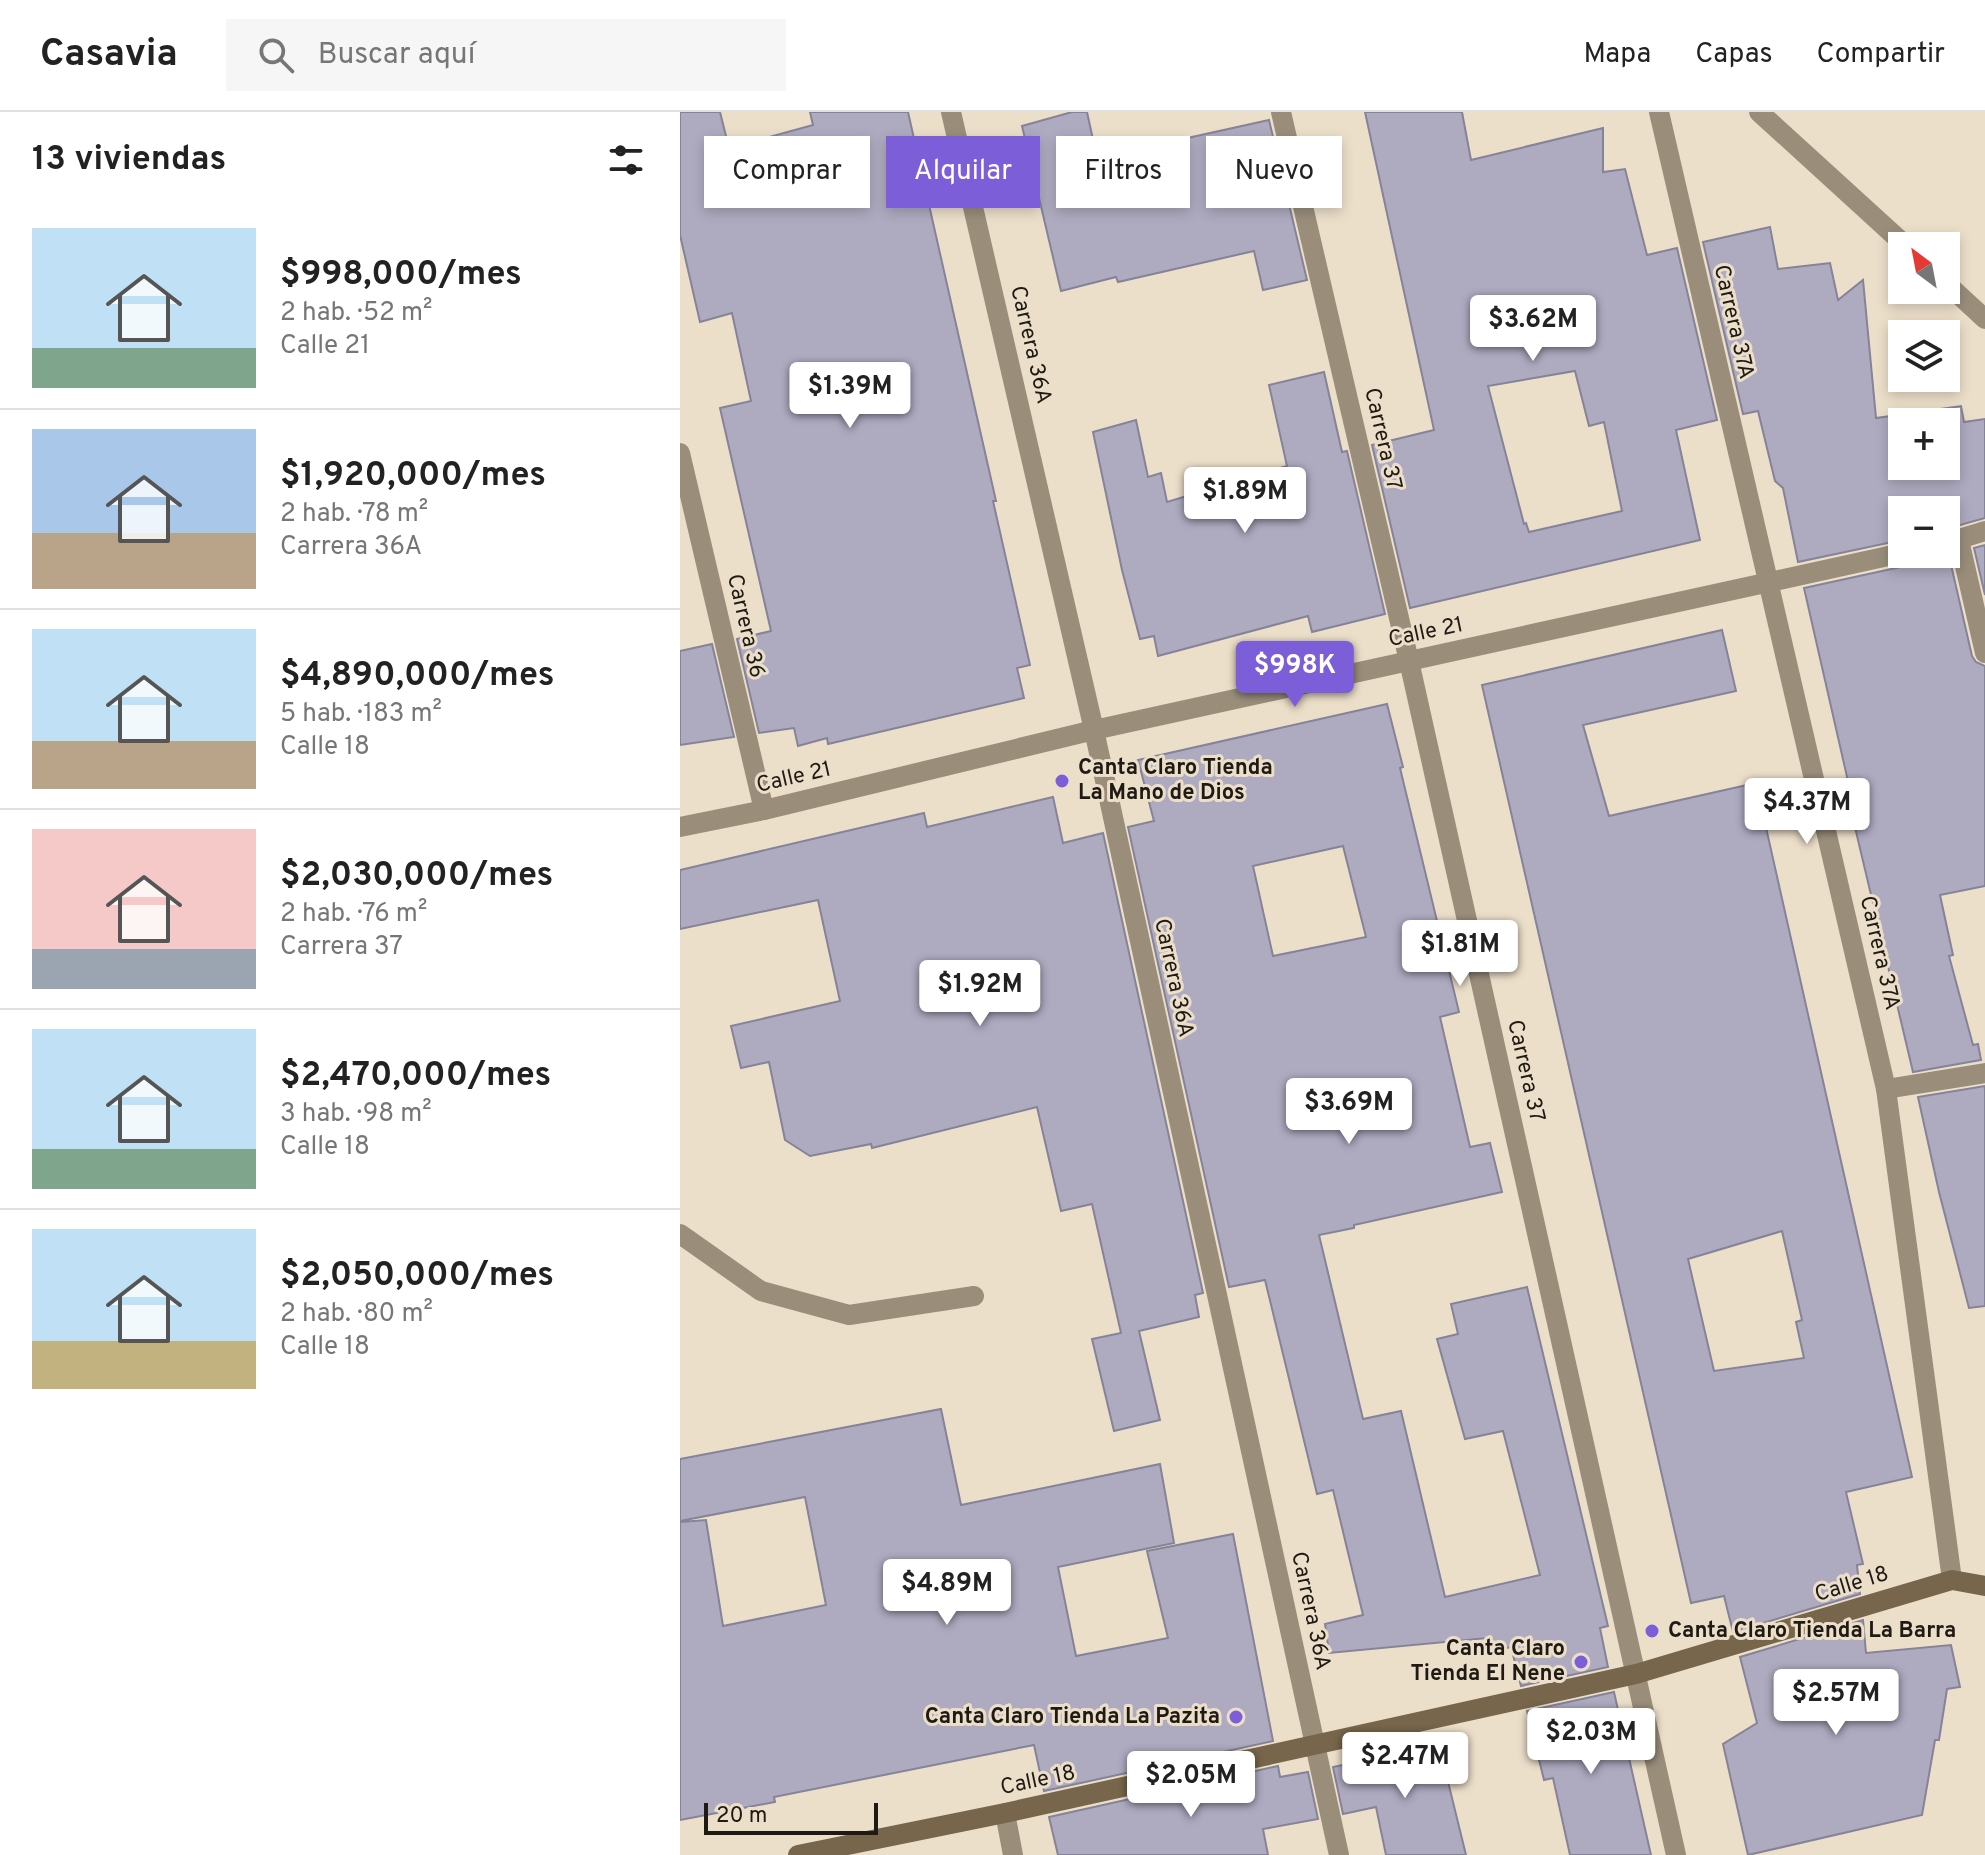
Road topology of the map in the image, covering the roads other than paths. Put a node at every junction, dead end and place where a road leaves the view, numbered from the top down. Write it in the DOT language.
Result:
graph roads {
  1 [pos="951,112"];
  2 [pos="1281,112"];
  3 [pos="1659,112"];
  4 [pos="1759,112"];
  5 [pos="1891,232"];
  6 [pos="1960,296"];
  7 [pos="1985,319"];
  8 [pos="680,453"];
  9 [pos="1985,531"];
  10 [pos="1960,540"];
  11 [pos="1888,556"];
  12 [pos="1960,566"];
  13 [pos="1769,582"];
  14 [pos="1985,653"];
  15 [pos="1409,661"];
  16 [pos="1094,730"];
  17 [pos="764,810"];
  18 [pos="680,827"];
  19 [pos="1985,1073"];
  20 [pos="1886,1089"];
  21 [pos="680,1234"];
  22 [pos="974,1296"];
  23 [pos="1952,1580"];
  24 [pos="1985,1586"];
  25 [pos="1636,1674"];
  26 [pos="1314,1745"];
  27 [pos="1005,1813"];
  28 [pos="798,1855"];
  29 [pos="1013,1855"];
  30 [pos="1339,1855"];
  31 [pos="1676,1855"];
  1 -- 16 [label="street, Carrera 36A"];
  2 -- 15 [label="street, Carrera 37"];
  3 -- 13 [label="street, Carrera 37A"];
  4 -- 5 [label="street"];
  6 -- 7 [label="street"];
  8 -- 17 [label="street, Carrera 36"];
  9 -- 10 [label="street"];
  11 -- 13 [label="street, Calle 21"];
  12 -- 14 [label="street"];
  13 -- 15 [label="street, Calle 21"];
  13 -- 20 [label="street, Carrera 37A"];
  15 -- 16 [label="street, Calle 21"];
  15 -- 25 [label="street, Carrera 37"];
  16 -- 17 [label="street, Calle 21"];
  16 -- 26 [label="street, Carrera 36A"];
  17 -- 18 [label="street, Calle 21"];
  19 -- 20 [label="street"];
  20 -- 23 [label="street, Carrera 37A"];
  21 -- 22 [label="street"];
  23 -- 24 [label="street, Calle 18"];
  23 -- 25 [label="street, Calle 18"];
  25 -- 26 [label="street, Calle 18"];
  25 -- 31 [label="street, Carrera 37"];
  26 -- 27 [label="street, Calle 18"];
  26 -- 30 [label="street, Carrera 36A"];
  27 -- 28 [label="street, Calle 18"];
  27 -- 29 [label="street"];
}
